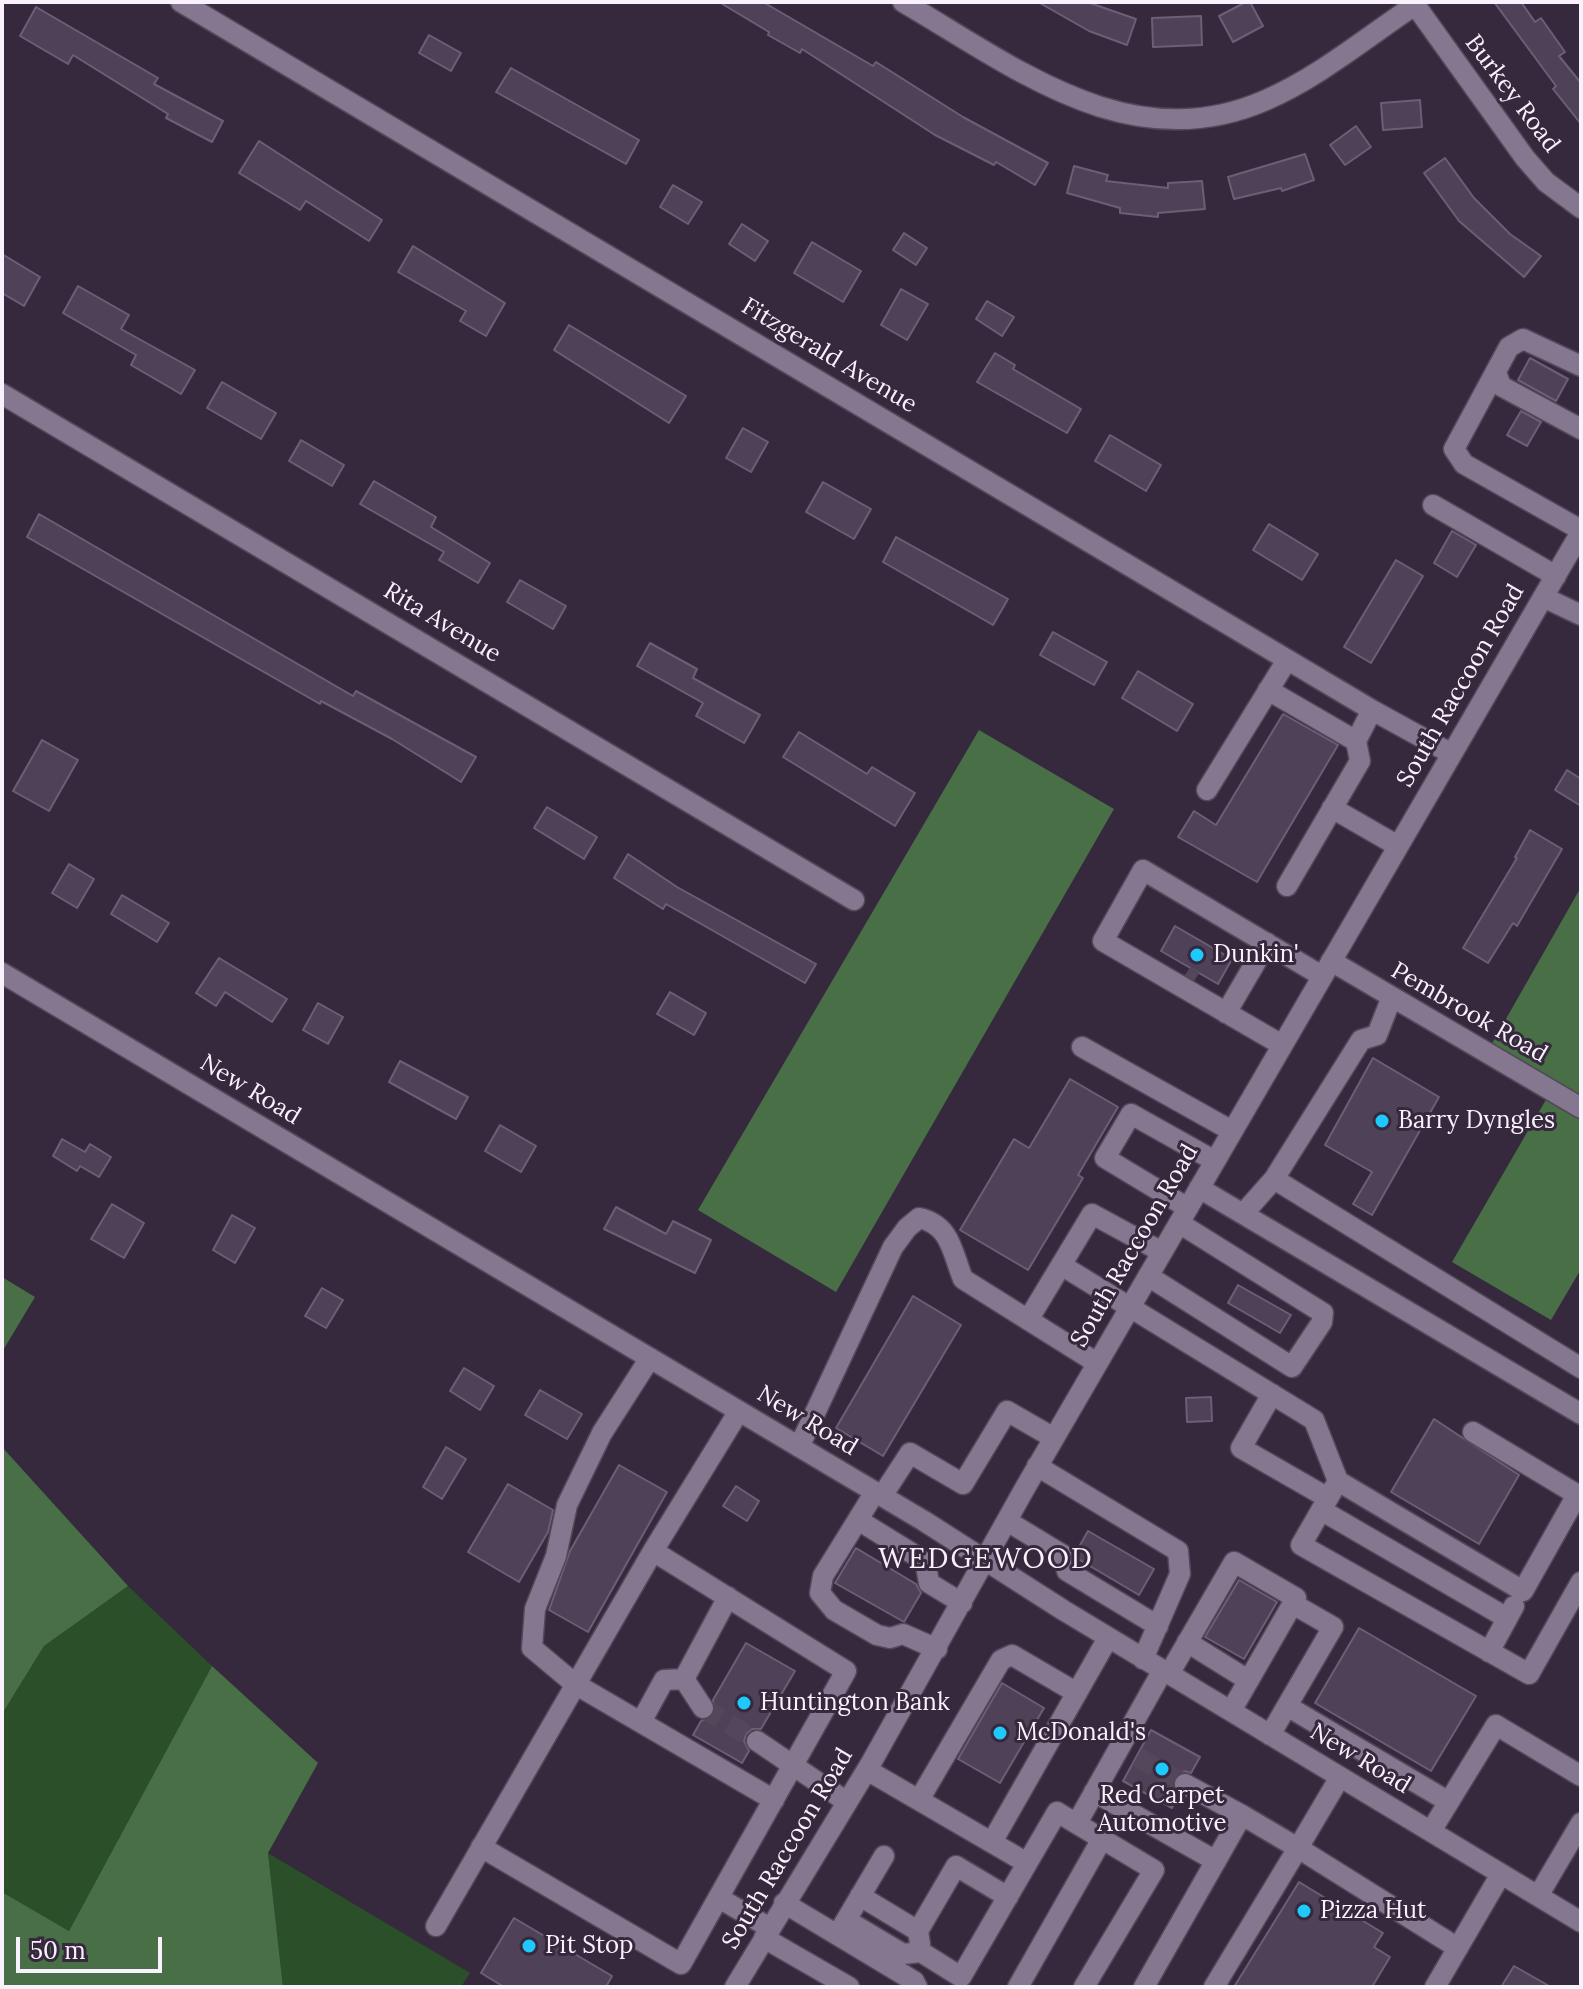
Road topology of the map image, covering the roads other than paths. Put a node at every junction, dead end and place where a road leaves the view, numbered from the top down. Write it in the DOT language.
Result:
graph roads {
  1 [pos="181,2"];
  2 [pos="906,3"];
  3 [pos="1414,4"];
  4 [pos="1581,208"];
  5 [pos="1581,366"];
  6 [pos="1496,372"];
  7 [pos="2,394"];
  8 [pos="1581,429"];
  9 [pos="1433,505"];
  10 [pos="1581,531"];
  11 [pos="1556,576"];
  12 [pos="1543,597"];
  13 [pos="1581,615"];
  14 [pos="1287,660"];
  15 [pos="1268,690"];
  16 [pos="1372,710"];
  17 [pos="1356,741"];
  18 [pos="1452,754"];
  19 [pos="1207,790"];
  20 [pos="1332,808"];
  21 [pos="1398,846"];
  22 [pos="1287,886"];
  23 [pos="854,900"];
  24 [pos="1109,930"];
  25 [pos="1267,943"];
  26 [pos="1327,969"];
  27 [pos="2,973"];
  28 [pos="1391,999"];
  29 [pos="1219,1009"];
  30 [pos="1282,1045"];
  31 [pos="1082,1047"];
  32 [pos="1581,1108"];
  33 [pos="1232,1131"];
  34 [pos="1215,1161"];
  35 [pos="1274,1179"];
  36 [pos="1199,1188"];
  37 [pos="1243,1214"];
  38 [pos="1183,1216"];
  39 [pos="1162,1252"];
  40 [pos="1061,1265"];
  41 [pos="1148,1276"];
  42 [pos="1130,1306"];
  43 [pos="1028,1320"];
  44 [pos="650,1358"];
  45 [pos="1097,1363"];
  46 [pos="1581,1368"];
  47 [pos="1272,1394"];
  48 [pos="739,1411"];
  49 [pos="1581,1414"];
  50 [pos="1473,1432"];
  51 [pos="1054,1438"];
  52 [pos="799,1447"];
  53 [pos="1037,1466"];
  54 [pos="878,1494"];
  55 [pos="1579,1496"];
  56 [pos="1329,1497"];
  57 [pos="858,1520"];
  58 [pos="1007,1521"];
  59 [pos="653,1551"];
  60 [pos="985,1560"];
  61 [pos="1581,1582"];
  62 [pos="1523,1591"];
  63 [pos="728,1597"];
  64 [pos="962,1603"];
  65 [pos="1293,1604"];
  66 [pos="1507,1618"];
  67 [pos="1158,1626"];
  68 [pos="1192,1634"];
  69 [pos="1108,1638"];
  70 [pos="937,1649"];
  71 [pos="1489,1652"];
  72 [pos="1143,1659"];
  73 [pos="1166,1672"];
  74 [pos="1252,1674"];
  75 [pos="684,1679"];
  76 [pos="575,1684"];
  77 [pos="1077,1693"];
  78 [pos="1287,1706"];
  79 [pos="703,1708"];
  80 [pos="1231,1711"];
  81 [pos="641,1722"];
  82 [pos="1270,1735"];
  83 [pos="757,1741"];
  84 [pos="793,1765"];
  85 [pos="867,1770"];
  86 [pos="1581,1776"];
  87 [pos="1340,1777"];
  88 [pos="1185,1784"];
  89 [pos="1094,1792"];
  90 [pos="774,1800"];
  91 [pos="919,1800"];
  92 [pos="847,1802"];
  93 [pos="1449,1802"];
  94 [pos="1242,1815"];
  95 [pos="1077,1823"];
  96 [pos="1581,1823"];
  97 [pos="1431,1831"];
  98 [pos="1102,1839"];
  99 [pos="992,1842"];
  100 [pos="481,1847"];
  101 [pos="1575,1847"];
  102 [pos="1298,1848"];
  103 [pos="884,1856"];
  104 [pos="1216,1861"];
  105 [pos="1027,1863"];
  106 [pos="1501,1874"];
  107 [pos="860,1896"];
  108 [pos="1538,1896"];
  109 [pos="1008,1897"];
  110 [pos="719,1898"];
  111 [pos="784,1903"];
  112 [pos="1581,1922"];
  113 [pos="436,1926"];
  114 [pos="842,1928"];
  115 [pos="918,1931"];
  116 [pos="767,1933"];
  117 [pos="1458,1948"];
  118 [pos="921,1952"];
  119 [pos="958,1982"];
  120 [pos="836,1984"];
  121 [pos="735,1987"];
  122 [pos="917,1987"];
  123 [pos="1018,1987"];
  124 [pos="1084,1987"];
  125 [pos="1144,1987"];
  126 [pos="1214,1987"];
  127 [pos="1435,1987"];
  1 -- 14 [label="street, Fitzgerald Avenue"];
  2 -- 3 [label="street"];
  3 -- 4 [label="street, Burkey Road"];
  5 -- 6 [label="street"];
  6 -- 8 [label="street"];
  6 -- 10 [label="street"];
  7 -- 23 [label="street, Rita Avenue"];
  9 -- 11 [label="street"];
  10 -- 11 [label="street, South Raccoon Road"];
  11 -- 12 [label="street, South Raccoon Road"];
  12 -- 13 [label="street"];
  12 -- 18 [label="street, South Raccoon Road"];
  14 -- 15 [label="street"];
  14 -- 16 [label="street, Fitzgerald Avenue"];
  15 -- 17 [label="street"];
  15 -- 19 [label="street"];
  16 -- 17 [label="street"];
  16 -- 18 [label="street, Fitzgerald Avenue"];
  17 -- 20 [label="street"];
  18 -- 21 [label="street, South Raccoon Road"];
  20 -- 21 [label="street"];
  20 -- 22 [label="street"];
  21 -- 26 [label="street, South Raccoon Road"];
  24 -- 25 [label="street, Pembrook Road"];
  24 -- 29 [label="street"];
  24 -- 29 [label="street"];
  25 -- 26 [label="street, Pembrook Road"];
  25 -- 29 [label="street"];
  26 -- 28 [label="street, Pembrook Road"];
  26 -- 30 [label="street, South Raccoon Road"];
  27 -- 44 [label="street, New Road"];
  28 -- 32 [label="street, Pembrook Road"];
  28 -- 35 [label="street"];
  29 -- 30 [label="street"];
  30 -- 33 [label="street, South Raccoon Road"];
  31 -- 33 [label="street"];
  33 -- 34 [label="street, South Raccoon Road"];
  34 -- 36 [label="street, South Raccoon Road"];
  34 -- 38 [label="street"];
  35 -- 37 [label="street"];
  35 -- 46 [label="street"];
  36 -- 37 [label="street"];
  36 -- 38 [label="street, South Raccoon Road"];
  37 -- 49 [label="street"];
  38 -- 39 [label="street, South Raccoon Road"];
  38 -- 41 [label="street"];
  39 -- 40 [label="street"];
  39 -- 41 [label="street, South Raccoon Road"];
  40 -- 42 [label="street"];
  40 -- 43 [label="street"];
  41 -- 42 [label="street, South Raccoon Road"];
  42 -- 45 [label="street, South Raccoon Road"];
  42 -- 47 [label="street"];
  43 -- 45 [label="street"];
  43 -- 52 [label="street"];
  44 -- 48 [label="street, New Road"];
  44 -- 76 [label="street"];
  45 -- 51 [label="street, South Raccoon Road"];
  47 -- 56 [label="street"];
  47 -- 56 [label="street"];
  48 -- 52 [label="street, New Road"];
  48 -- 59 [label="street"];
  50 -- 55 [label="street"];
  51 -- 53 [label="street, South Raccoon Road"];
  51 -- 54 [label="street"];
  52 -- 54 [label="street, New Road"];
  53 -- 58 [label="street, South Raccoon Road"];
  53 -- 67 [label="street"];
  54 -- 57 [label="street"];
  54 -- 60 [label="street, New Road"];
  55 -- 62 [label="street"];
  56 -- 62 [label="street"];
  56 -- 66 [label="street"];
  56 -- 71 [label="street"];
  57 -- 64 [label="street"];
  57 -- 70 [label="street"];
  58 -- 60 [label="street, South Raccoon Road"];
  58 -- 67 [label="street"];
  59 -- 63 [label="street"];
  59 -- 76 [label="street"];
  60 -- 64 [label="street, South Raccoon Road"];
  60 -- 69 [label="street, New Road"];
  61 -- 71 [label="street"];
  62 -- 66 [label="street"];
  63 -- 75 [label="street"];
  63 -- 84 [label="street"];
  64 -- 70 [label="street, South Raccoon Road"];
  65 -- 68 [label="street"];
  65 -- 74 [label="street"];
  65 -- 78 [label="street"];
  66 -- 71 [label="street"];
  67 -- 72 [label="street"];
  68 -- 73 [label="street"];
  68 -- 74 [label="street"];
  68 -- 74 [label="street"];
  69 -- 72 [label="street, New Road"];
  69 -- 77 [label="street"];
  70 -- 85 [label="street, South Raccoon Road"];
  72 -- 73 [label="street, New Road"];
  73 -- 80 [label="street, New Road"];
  73 -- 89 [label="street"];
  74 -- 80 [label="street"];
  75 -- 79 [label="street"];
  75 -- 81 [label="street"];
  76 -- 81 [label="street"];
  76 -- 100 [label="street"];
  77 -- 91 [label="street"];
  77 -- 99 [label="street"];
  78 -- 82 [label="street"];
  78 -- 93 [label="street"];
  80 -- 82 [label="street, New Road"];
  81 -- 90 [label="street"];
  82 -- 87 [label="street, New Road"];
  83 -- 84 [label="street"];
  84 -- 90 [label="street"];
  84 -- 92 [label="street"];
  85 -- 91 [label="street"];
  85 -- 92 [label="street, South Raccoon Road"];
  86 -- 93 [label="street"];
  87 -- 97 [label="street, New Road"];
  87 -- 102 [label="street"];
  88 -- 94 [label="street"];
  89 -- 95 [label="street"];
  89 -- 104 [label="street"];
  90 -- 110 [label="street"];
  91 -- 99 [label="street"];
  92 -- 111 [label="street, South Raccoon Road"];
  93 -- 97 [label="street"];
  94 -- 102 [label="street"];
  94 -- 104 [label="street"];
  95 -- 98 [label="street"];
  95 -- 105 [label="street"];
  96 -- 101 [label="street"];
  97 -- 106 [label="street, New Road"];
  98 -- 123 [label="street"];
  98 -- 124 [label="street"];
  99 -- 105 [label="street"];
  100 -- 110 [label="street"];
  100 -- 113 [label="street"];
  101 -- 108 [label="street"];
  102 -- 117 [label="street"];
  102 -- 126 [label="street"];
  103 -- 107 [label="street"];
  104 -- 125 [label="street"];
  105 -- 109 [label="street"];
  106 -- 108 [label="street, New Road"];
  106 -- 117 [label="street"];
  107 -- 114 [label="street"];
  107 -- 115 [label="street"];
  108 -- 112 [label="street, New Road"];
  109 -- 115 [label="street"];
  109 -- 119 [label="street"];
  110 -- 116 [label="street"];
  111 -- 114 [label="street"];
  111 -- 116 [label="street, South Raccoon Road"];
  114 -- 118 [label="street"];
  114 -- 122 [label="street"];
  115 -- 118 [label="street"];
  116 -- 120 [label="street"];
  116 -- 121 [label="street, South Raccoon Road"];
  117 -- 127 [label="street"];
  118 -- 119 [label="street"];
}
